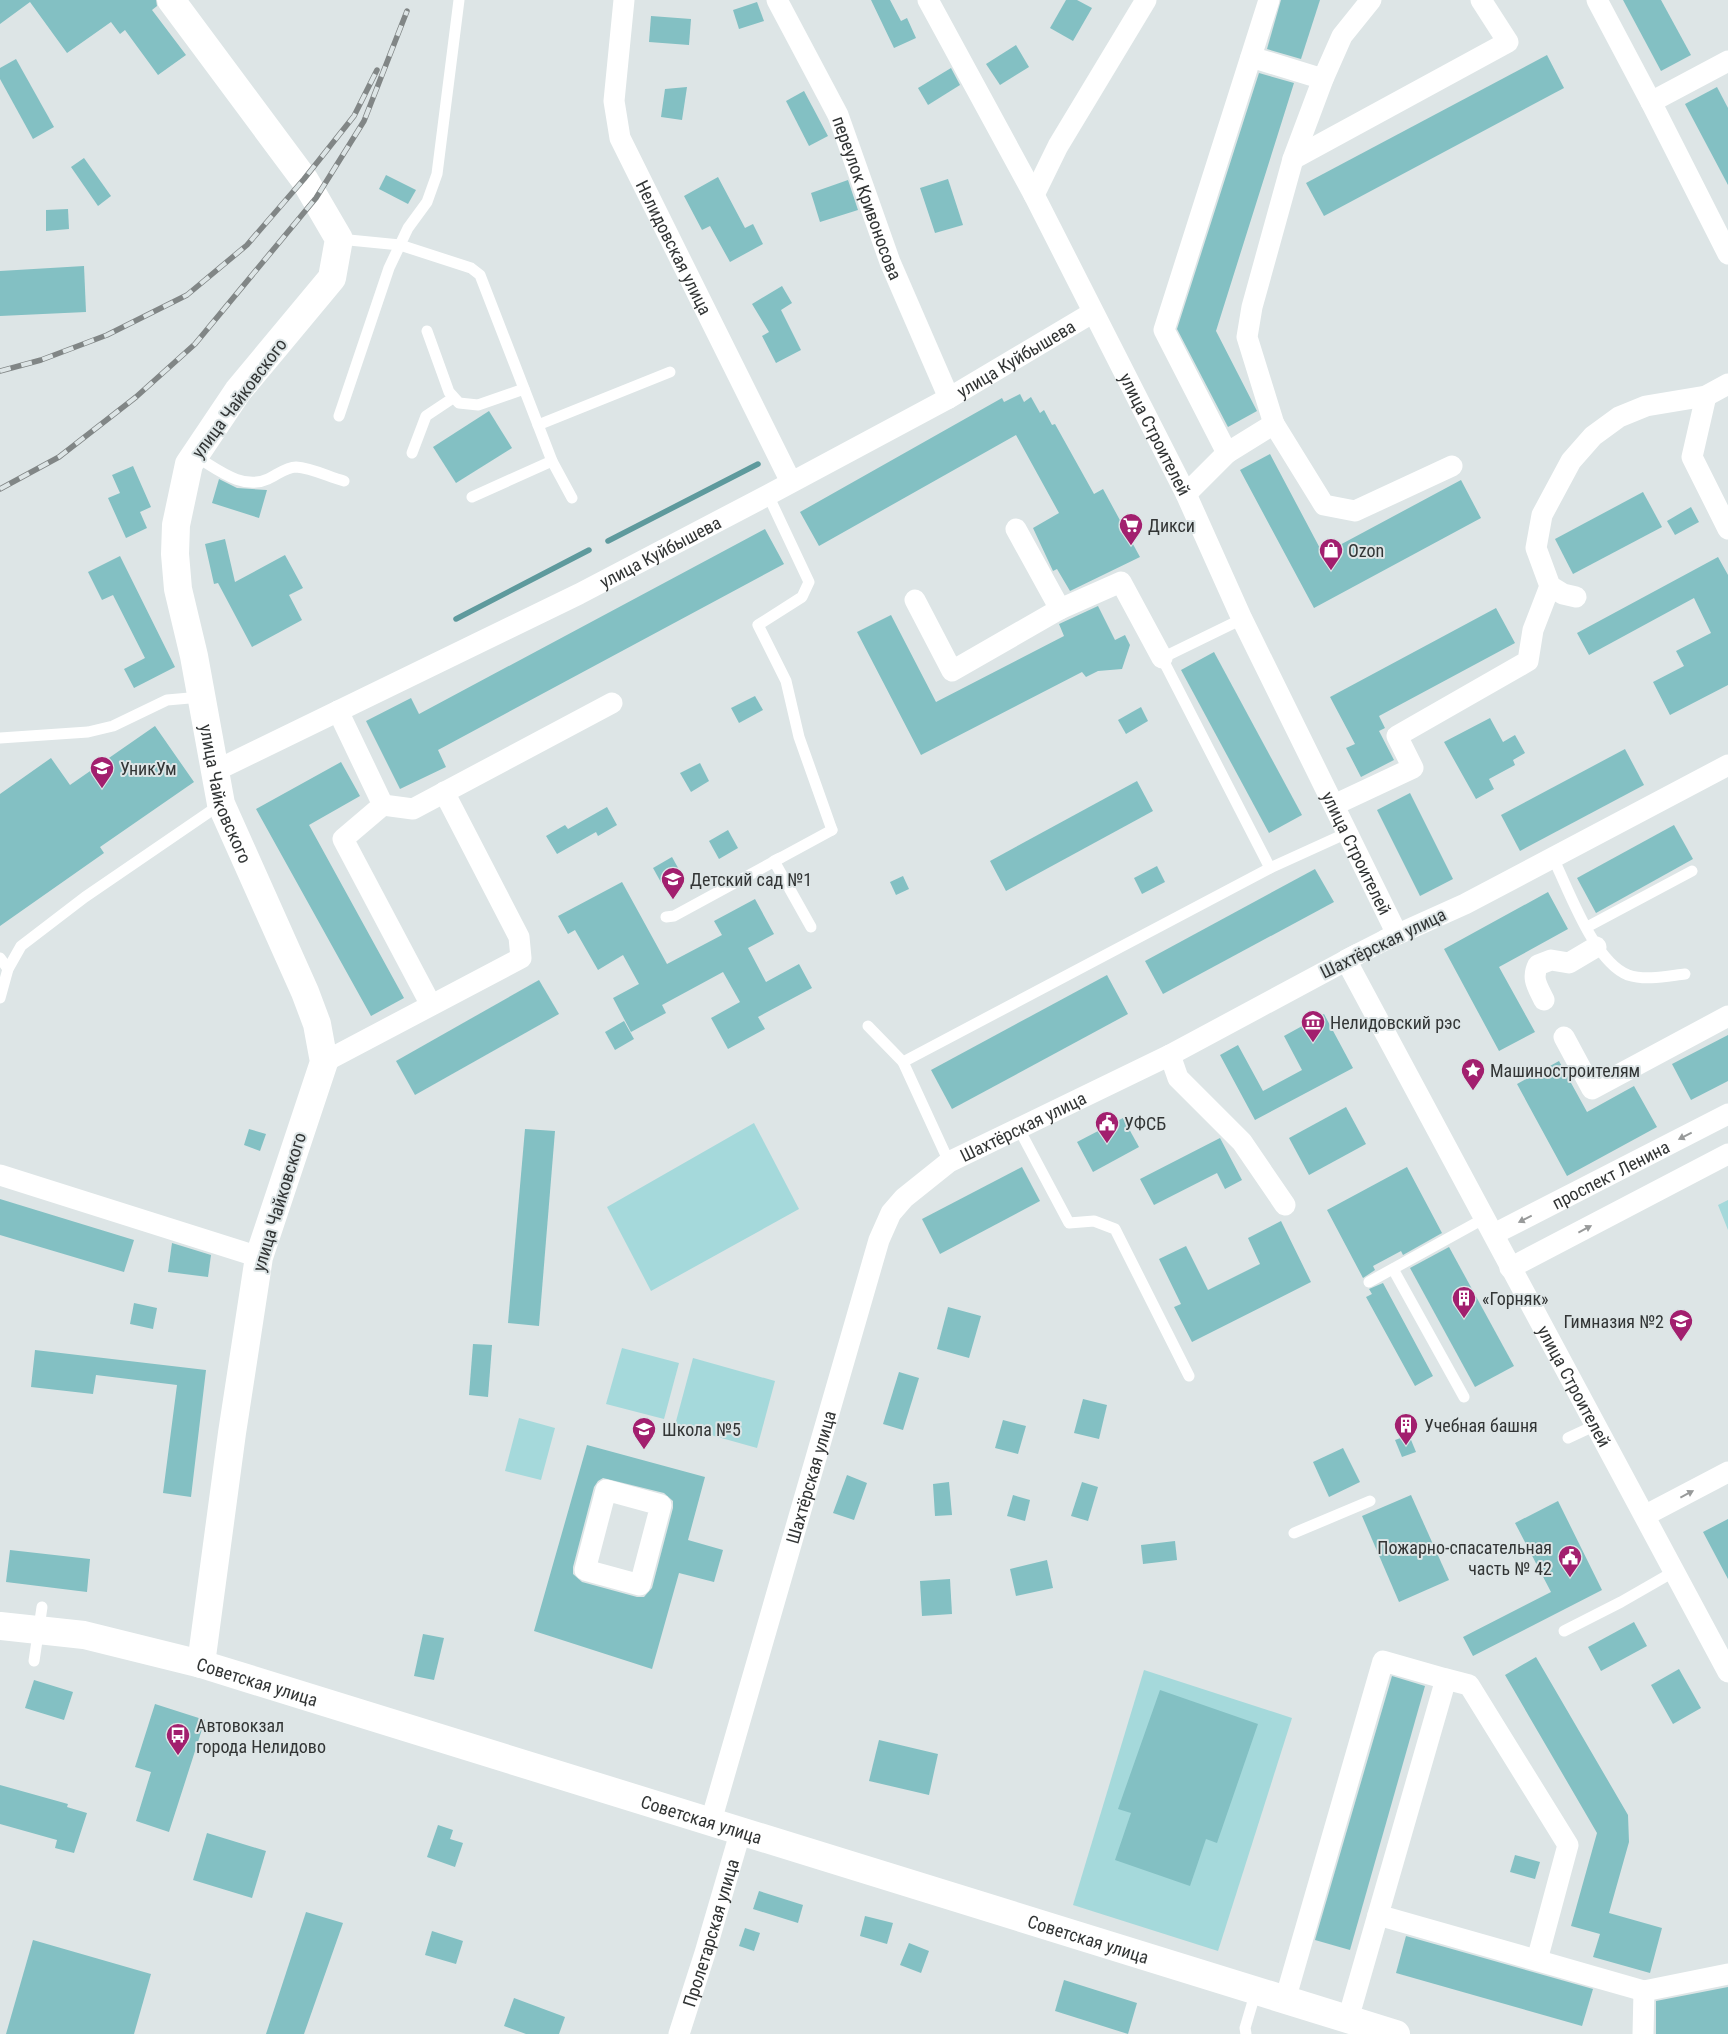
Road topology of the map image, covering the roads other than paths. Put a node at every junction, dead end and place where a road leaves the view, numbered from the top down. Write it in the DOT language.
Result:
graph roads {
  1 [pos="171,0"];
  2 [pos="459,0"];
  3 [pos="624,0"];
  4 [pos="777,0"];
  5 [pos="928,0"];
  6 [pos="1146,0"];
  7 [pos="1268,0"];
  8 [pos="1372,0"];
  9 [pos="1482,0"];
  10 [pos="1597,0"];
  11 [pos="1250,57"];
  12 [pos="1728,61"];
  13 [pos="1323,79"];
  14 [pos="1651,102"];
  15 [pos="1293,159"];
  16 [pos="1034,195"];
  17 [pos="339,240"];
  18 [pos="400,245"];
  19 [pos="1728,254"];
  20 [pos="1092,313"];
  21 [pos="427,331"];
  22 [pos="670,372"];
  23 [pos="1728,384"];
  24 [pos="524,388"];
  25 [pos="1706,396"];
  26 [pos="453,398"];
  27 [pos="949,398"];
  28 [pos="339,416"];
  29 [pos="1274,424"];
  30 [pos="538,425"];
  31 [pos="412,453"];
  32 [pos="1227,453"];
  33 [pos="195,456"];
  34 [pos="552,461"];
  35 [pos="1452,466"];
  36 [pos="344,482"];
  37 [pos="791,482"];
  38 [pos="1186,494"];
  39 [pos="768,495"];
  40 [pos="472,497"];
  41 [pos="572,498"];
  42 [pos="1016,529"];
  43 [pos="1728,529"];
  44 [pos="1550,586"];
  45 [pos="1576,597"];
  46 [pos="915,600"];
  47 [pos="1060,609"];
  48 [pos="1242,619"];
  49 [pos="1162,658"];
  50 [pos="202,697"];
  51 [pos="612,703"];
  52 [pos="338,711"];
  53 [pos="0,738"];
  54 [pos="1728,766"];
  55 [pos="216,770"];
  56 [pos="444,792"];
  57 [pos="221,804"];
  58 [pos="383,805"];
  59 [pos="1334,805"];
  60 [pos="1347,833"];
  61 [pos="1554,858"];
  62 [pos="774,861"];
  63 [pos="1270,868"];
  64 [pos="1692,871"];
  65 [pos="666,917"];
  66 [pos="811,926"];
  67 [pos="1587,927"];
  68 [pos="1396,934"];
  69 [pos="1596,947"];
  70 [pos="0,958"];
  71 [pos="1346,960"];
  72 [pos="8,969"];
  73 [pos="1685,974"];
  74 [pos="0,998"];
  75 [pos="1544,1000"];
  76 [pos="431,1006"];
  77 [pos="1728,1016"];
  78 [pos="868,1026"];
  79 [pos="1564,1037"];
  80 [pos="1170,1055"];
  81 [pos="324,1062"];
  82 [pos="903,1062"];
  83 [pos="1728,1114"];
  84 [pos="1019,1128"];
  85 [pos="1728,1154"];
  86 [pos="949,1162"];
  87 [pos="0,1175"];
  88 [pos="1285,1205"];
  89 [pos="1490,1226"];
  90 [pos="259,1257"];
  91 [pos="1510,1268"];
  92 [pos="1393,1269"];
  93 [pos="1369,1282"];
  94 [pos="1189,1376"];
  95 [pos="1464,1397"];
  96 [pos="1596,1425"];
  97 [pos="1568,1438"];
  98 [pos="1728,1472"];
  99 [pos="1370,1501"];
  100 [pos="1646,1515"];
  101 [pos="1294,1533"];
  102 [pos="584,1570"];
  103 [pos="1675,1571"];
  104 [pos="40,1619"];
  105 [pos="0,1626"];
  106 [pos="1564,1631"];
  107 [pos="34,1661"];
  108 [pos="202,1664"];
  109 [pos="1728,1672"];
  110 [pos="1446,1679"];
  111 [pos="711,1821"];
  112 [pos="740,1830"];
  113 [pos="1378,1915"];
  114 [pos="1537,1960"];
  115 [pos="1728,1974"];
  116 [pos="1644,1990"];
  117 [pos="1256,1991"];
  118 [pos="1285,2000"];
  119 [pos="1348,2019"];
  120 [pos="678,2034"];
  121 [pos="1246,2034"];
  122 [pos="1396,2034"];
  123 [pos="1643,2034"];
  1 -- 17 [label="street"];
  2 -- 18 [label="lane"];
  3 -- 37 [label="street, Нелидовская улица"];
  4 -- 27 [label="street, переулок Кривоносова"];
  5 -- 16 [label="street, улица Строителей"];
  6 -- 16 [label="street"];
  7 -- 11 [label="street"];
  8 -- 13 [label="street"];
  9 -- 15 [label="street"];
  10 -- 14 [label="street"];
  11 -- 13 [label="street"];
  11 -- 32 [label="street"];
  12 -- 14 [label="street"];
  13 -- 15 [label="street"];
  14 -- 19 [label="street"];
  15 -- 29 [label="street"];
  16 -- 20 [label="street, улица Строителей"];
  17 -- 18 [label="lane"];
  17 -- 33 [label="street, улица Чайковского"];
  18 -- 24 [label="lane"];
  18 -- 28 [label="lane"];
  20 -- 27 [label="street, улица Куйбышева"];
  20 -- 38 [label="street, улица Строителей"];
  21 -- 26 [label="lane"];
  22 -- 30 [label="lane"];
  23 -- 25 [label="street"];
  24 -- 26 [label="lane"];
  24 -- 30 [label="lane"];
  25 -- 43 [label="street"];
  25 -- 44 [label="street"];
  26 -- 31 [label="lane"];
  27 -- 37 [label="street, улица Куйбышева"];
  29 -- 32 [label="street"];
  29 -- 35 [label="street"];
  30 -- 34 [label="lane"];
  32 -- 38 [label="street"];
  33 -- 36 [label="lane"];
  33 -- 50 [label="street, улица Чайковского"];
  34 -- 40 [label="lane"];
  34 -- 41 [label="lane"];
  37 -- 39 [label="street, улица Куйбышева"];
  38 -- 48 [label="street, улица Строителей"];
  39 -- 52 [label="street, улица Куйбышева"];
  39 -- 62 [label="lane"];
  42 -- 47 [label="street"];
  44 -- 45 [label="street"];
  44 -- 59 [label="street"];
  46 -- 47 [label="street"];
  47 -- 49 [label="street"];
  48 -- 49 [label="lane"];
  48 -- 59 [label="street, улица Строителей"];
  49 -- 63 [label="lane"];
  50 -- 53 [label="lane"];
  50 -- 55 [label="street, улица Чайковского"];
  51 -- 56 [label="street"];
  52 -- 55 [label="street, улица Куйбышева"];
  52 -- 58 [label="street"];
  54 -- 61 [label="street, Шахтёрская улица"];
  55 -- 57 [label="street, улица Чайковского"];
  56 -- 58 [label="street"];
  56 -- 76 [label="street"];
  57 -- 72 [label="lane"];
  57 -- 81 [label="street, улица Чайковского"];
  58 -- 76 [label="street"];
  59 -- 60 [label="street, улица Строителей"];
  60 -- 63 [label="lane"];
  60 -- 68 [label="street, улица Строителей"];
  61 -- 67 [label="lane"];
  61 -- 68 [label="street, Шахтёрская улица"];
  62 -- 65 [label="lane"];
  62 -- 66 [label="lane"];
  63 -- 82 [label="lane"];
  64 -- 67 [label="lane"];
  67 -- 69 [label="lane"];
  68 -- 71 [label="street, улица Строителей"];
  69 -- 73 [label="lane"];
  69 -- 75 [label="street"];
  70 -- 72 [label="lane"];
  71 -- 80 [label="street, Шахтёрская улица"];
  71 -- 89 [label="street, улица Строителей"];
  72 -- 74 [label="lane"];
  76 -- 81 [label="street"];
  77 -- 79 [label="street"];
  78 -- 82 [label="lane"];
  80 -- 84 [label="street, Шахтёрская улица"];
  80 -- 88 [label="street"];
  81 -- 90 [label="street, улица Чайковского"];
  82 -- 86 [label="lane"];
  83 -- 89 [label="street, проспект Ленина, one-way"];
  84 -- 86 [label="street, Шахтёрская улица"];
  84 -- 94 [label="lane"];
  91 -- 85 [label="street, проспект Ленина, one-way"];
  86 -- 111 [label="street, Шахтёрская улица"];
  87 -- 90 [label="street"];
  89 -- 91 [label="street, улица Строителей"];
  89 -- 92 [label="lane"];
  90 -- 108 [label="street, улица Чайковского"];
  91 -- 96 [label="street, улица Строителей"];
  92 -- 93 [label="lane"];
  92 -- 95 [label="lane"];
  96 -- 97 [label="lane"];
  96 -- 100 [label="street, улица Строителей"];
  100 -- 98 [label="street, one-way"];
  99 -- 101 [label="lane"];
  100 -- 103 [label="street, улица Строителей"];
  102 -- 102 [label="street"];
  103 -- 106 [label="lane"];
  103 -- 109 [label="street, улица Строителей"];
  104 -- 105 [label="street, Советская улица"];
  104 -- 107 [label="lane"];
  104 -- 108 [label="street, Советская улица"];
  108 -- 111 [label="street, Советская улица"];
  110 -- 113 [label="street"];
  110 -- 114 [label="street"];
  110 -- 118 [label="street"];
  111 -- 112 [label="street, Советская улица"];
  112 -- 117 [label="street, Советская улица"];
  112 -- 120 [label="street, Пролетарская улица"];
  113 -- 114 [label="street"];
  113 -- 119 [label="street"];
  114 -- 116 [label="street"];
  115 -- 116 [label="street"];
  116 -- 123 [label="street"];
  117 -- 118 [label="street, Советская улица"];
  117 -- 121 [label="lane"];
  118 -- 119 [label="street, Советская улица"];
  119 -- 122 [label="street, Советская улица"];
}
